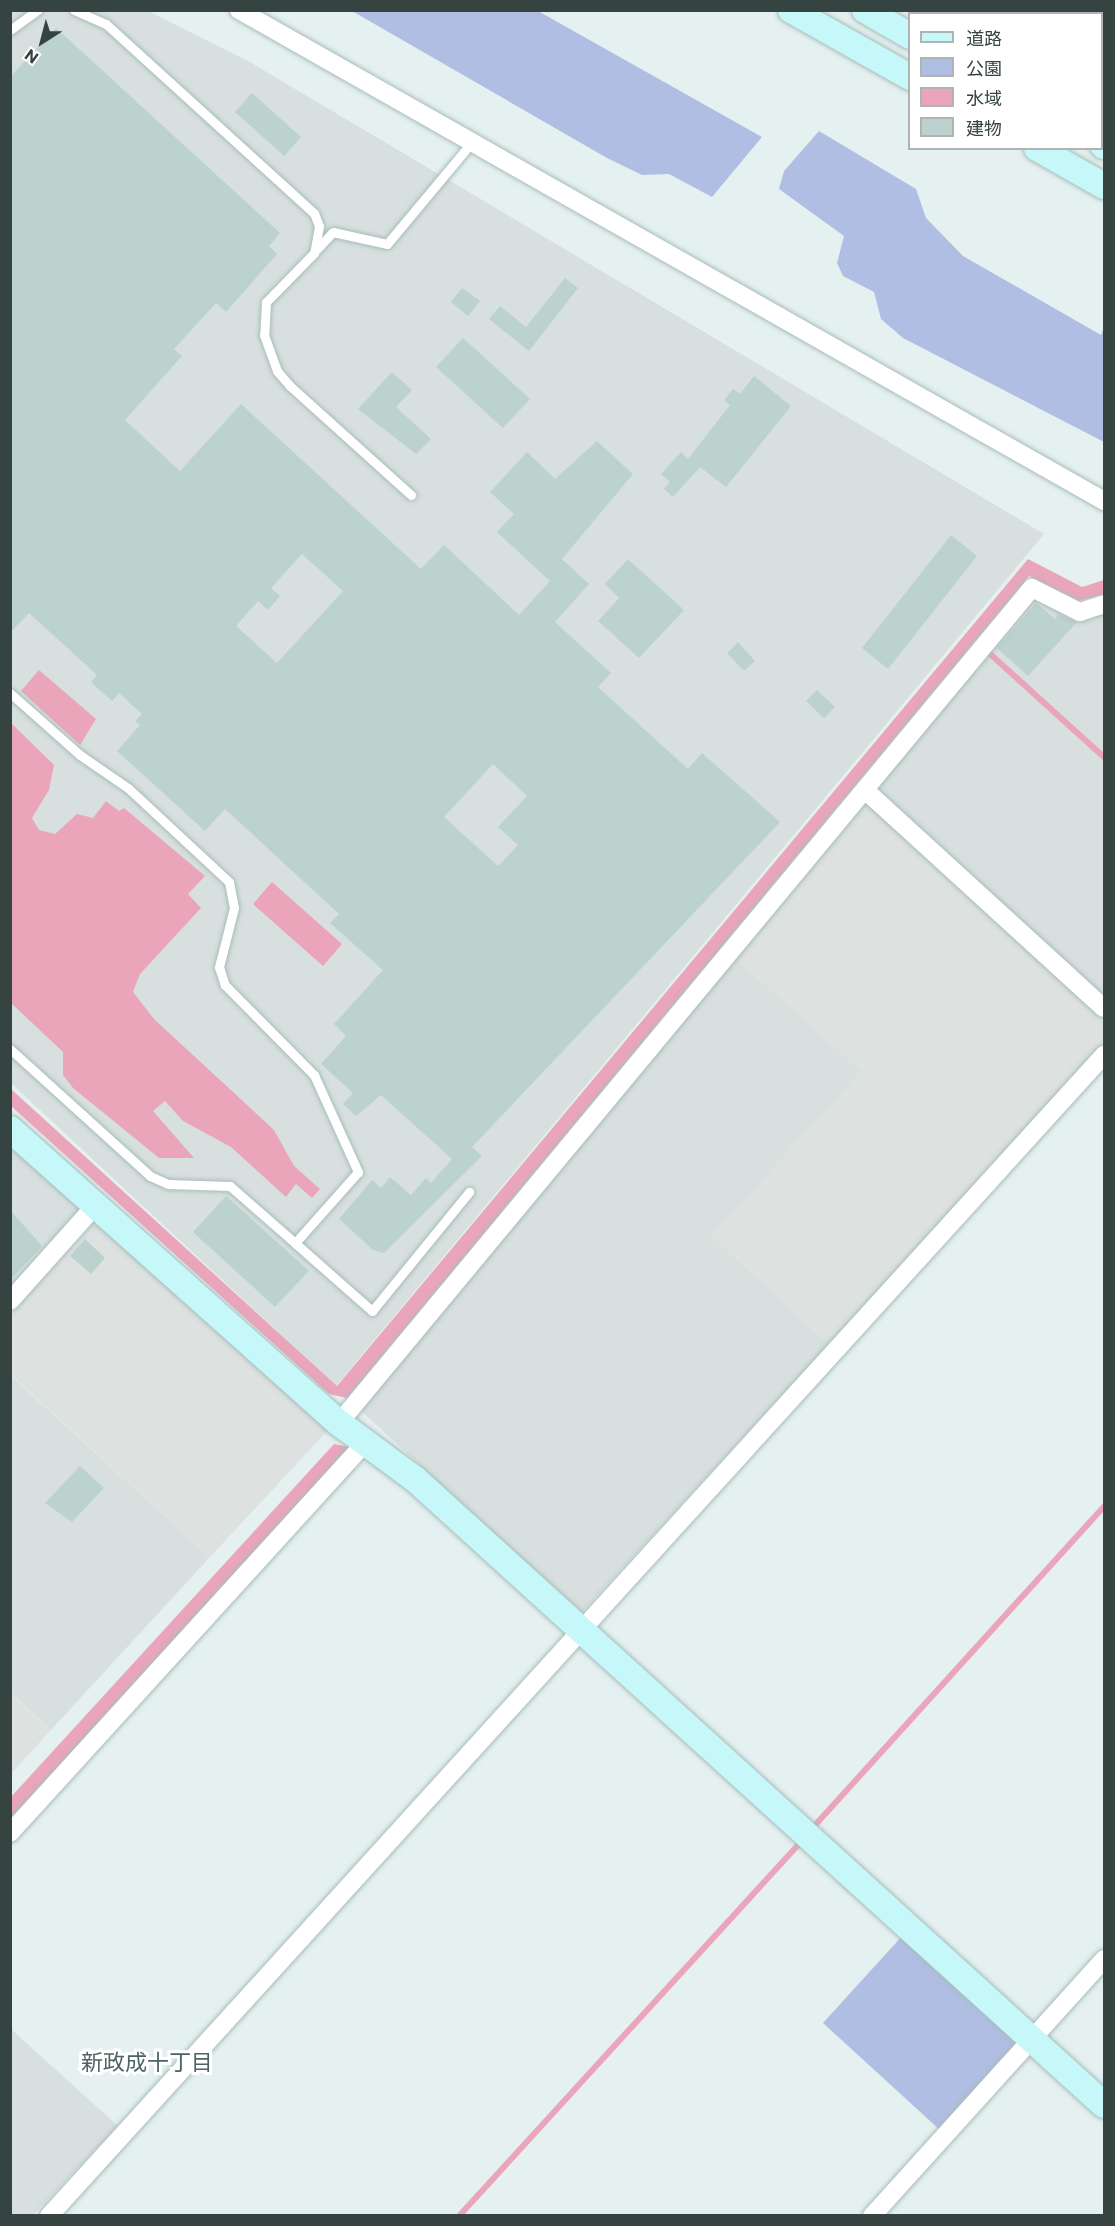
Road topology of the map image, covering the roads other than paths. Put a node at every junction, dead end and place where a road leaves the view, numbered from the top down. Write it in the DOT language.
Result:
graph roads {
  1 [pos="38,10"];
  2 [pos="74,10"];
  3 [pos="239,10"];
  4 [pos="791,10"];
  5 [pos="865,10"];
  6 [pos="10,30"];
  7 [pos="908,35"];
  8 [pos="908,76"];
  9 [pos="472,142"];
  10 [pos="1041,150"];
  11 [pos="1104,186"];
  12 [pos="314,253"];
  13 [pos="411,495"];
  14 [pos="1104,501"];
  15 [pos="1104,604"];
  16 [pos="10,693"];
  17 [pos="865,790"];
  18 [pos="1104,1008"];
  19 [pos="10,1048"];
  20 [pos="1104,1055"];
  21 [pos="10,1129"];
  22 [pos="469,1192"];
  23 [pos="95,1206"];
  24 [pos="295,1243"];
  25 [pos="10,1301"];
  26 [pos="339,1423"];
  27 [pos="365,1443"];
  28 [pos="579,1628"];
  29 [pos="10,1833"];
  30 [pos="1104,1959"];
  31 [pos="1032,2039"];
  32 [pos="1104,2105"];
  33 [pos="49,2216"];
  34 [pos="872,2216"];
  1 -- 6 [label="lane"];
  2 -- 12 [label="lane"];
  3 -- 9 [label="street"];
  4 -- 8 [label="street"];
  5 -- 7 [label="street"];
  9 -- 12 [label="lane"];
  9 -- 14 [label="street"];
  10 -- 11 [label="street"];
  12 -- 13 [label="lane"];
  15 -- 17 [label="street"];
  16 -- 24 [label="lane"];
  17 -- 18 [label="street"];
  17 -- 26 [label="street"];
  19 -- 24 [label="lane"];
  20 -- 28 [label="street"];
  21 -- 23 [label="street"];
  22 -- 24 [label="lane"];
  23 -- 25 [label="street"];
  23 -- 26 [label="street"];
  26 -- 27 [label="street"];
  27 -- 28 [label="street"];
  27 -- 29 [label="street"];
  28 -- 31 [label="street"];
  28 -- 33 [label="street"];
  30 -- 31 [label="street"];
  31 -- 32 [label="street"];
  31 -- 34 [label="street"];
}
